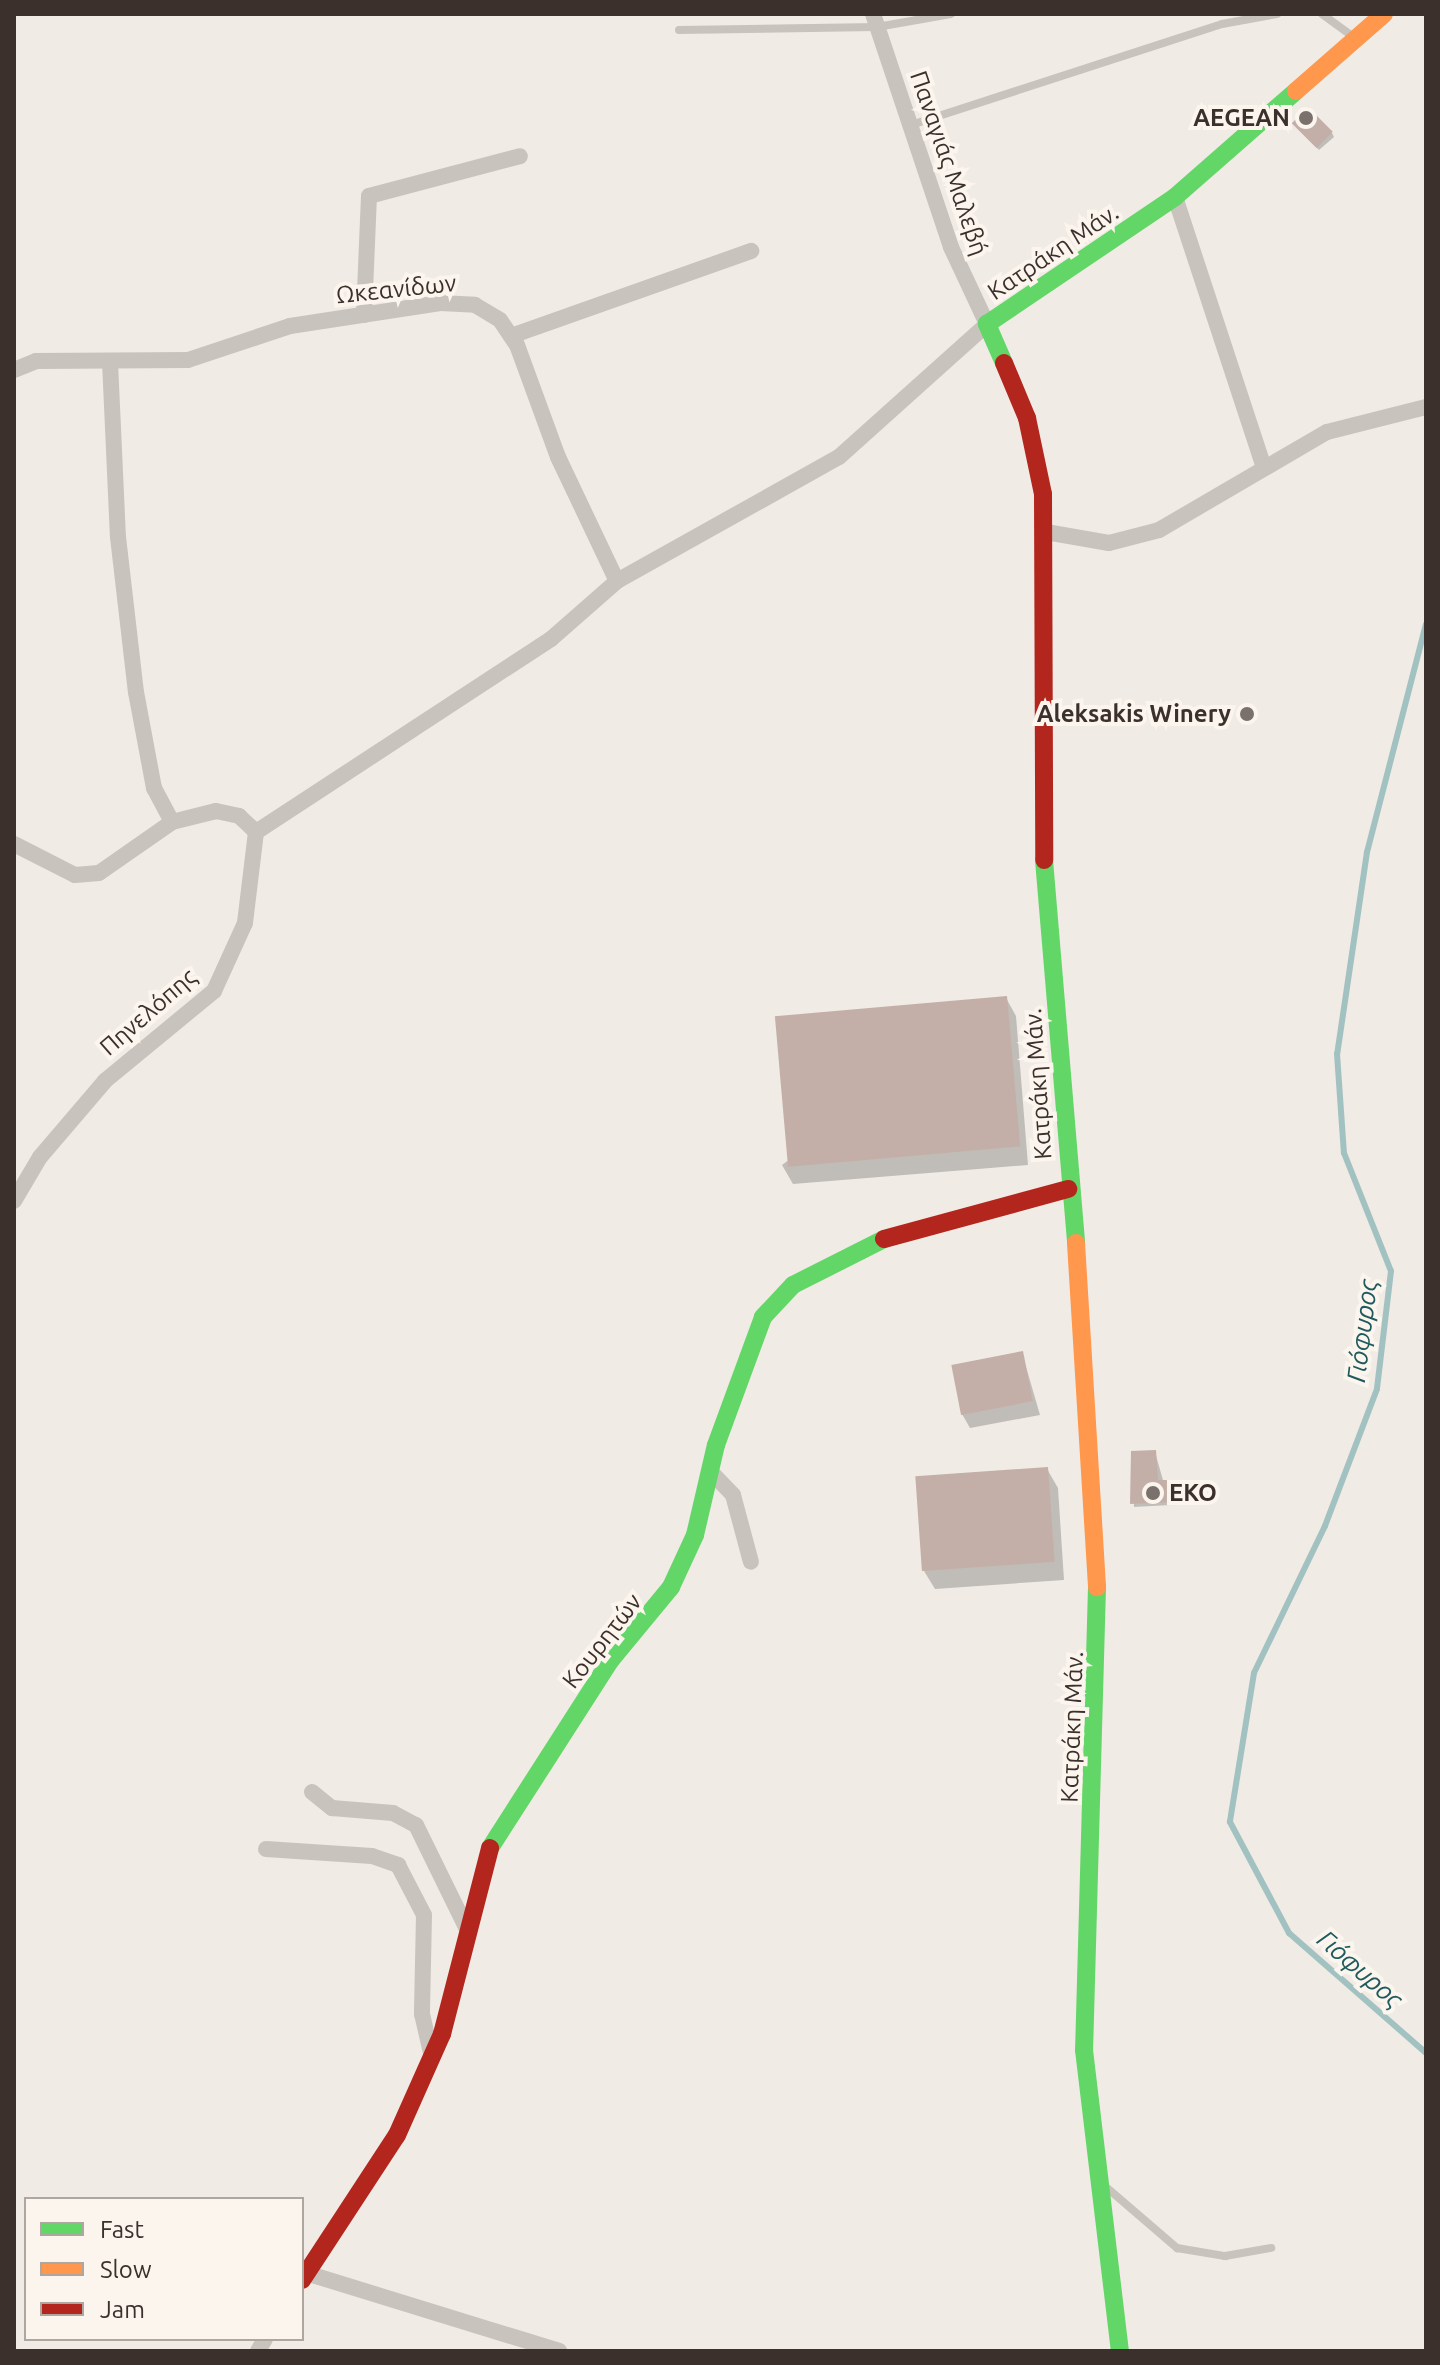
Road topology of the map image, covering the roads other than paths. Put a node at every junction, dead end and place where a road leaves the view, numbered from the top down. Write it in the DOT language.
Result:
graph roads {
  1 [pos="951,14"];
  2 [pos="1277,14"];
  3 [pos="1322,14"];
  4 [pos="1384,14"];
  5 [pos="875,21"];
  6 [pos="679,30"];
  7 [pos="1357,39"];
  8 [pos="910,125"];
  9 [pos="520,156"];
  10 [pos="1175,197"];
  11 [pos="751,251"];
  12 [pos="364,315"];
  13 [pos="987,324"];
  14 [pos="511,336"];
  15 [pos="110,362"];
  16 [pos="14,370"];
  17 [pos="1426,407"];
  18 [pos="1264,468"];
  19 [pos="1046,532"];
  20 [pos="617,581"];
  21 [pos="172,822"];
  22 [pos="256,832"];
  23 [pos="14,844"];
  24 [pos="1068,1189"];
  25 [pos="14,1201"];
  26 [pos="710,1471"];
  27 [pos="751,1562"];
  28 [pos="312,1792"];
  29 [pos="266,1849"];
  30 [pos="469,1936"];
  31 [pos="431,2053"];
  32 [pos="1099,2181"];
  33 [pos="1271,2248"];
  34 [pos="304,2276"];
  35 [pos="559,2351"];
  36 [pos="1120,2351"];
  1 -- 5 [label="lane"];
  2 -- 8 [label="lane"];
  3 -- 7 [label="lane"];
  4 -- 7 [label="street, Κατράκη Μάν."];
  5 -- 6 [label="lane"];
  5 -- 8 [label="street, Παναγιάς Μαλεβή"];
  7 -- 10 [label="street, Κατράκη Μάν."];
  8 -- 13 [label="street, Παναγιάς Μαλεβή"];
  9 -- 12 [label="street"];
  10 -- 13 [label="street, Κατράκη Μάν."];
  10 -- 18 [label="street"];
  11 -- 14 [label="street"];
  12 -- 14 [label="street, Ωκεανίδων"];
  12 -- 15 [label="street, Ωκεανίδων"];
  13 -- 19 [label="street, Κατράκη Μάν."];
  13 -- 20 [label="street"];
  14 -- 20 [label="street, Ωκεανίδων"];
  15 -- 16 [label="street, Ωκεανίδων"];
  15 -- 21 [label="street"];
  17 -- 18 [label="street"];
  18 -- 19 [label="street"];
  19 -- 24 [label="street, Κατράκη Μάν."];
  20 -- 22 [label="street"];
  21 -- 22 [label="street"];
  21 -- 23 [label="street"];
  22 -- 25 [label="street, Πηνελόπης"];
  24 -- 26 [label="street, Κουρητών"];
  24 -- 32 [label="street, Κατράκη Μάν."];
  26 -- 27 [label="street"];
  26 -- 30 [label="street, Κουρητών"];
  28 -- 30 [label="street"];
  29 -- 31 [label="street"];
  30 -- 31 [label="street, Κουρητών"];
  31 -- 34 [label="street, Κουρητών"];
  32 -- 33 [label="lane"];
  32 -- 36 [label="street, Κατράκη Μάν."];
  34 -- 35 [label="street"];
}
